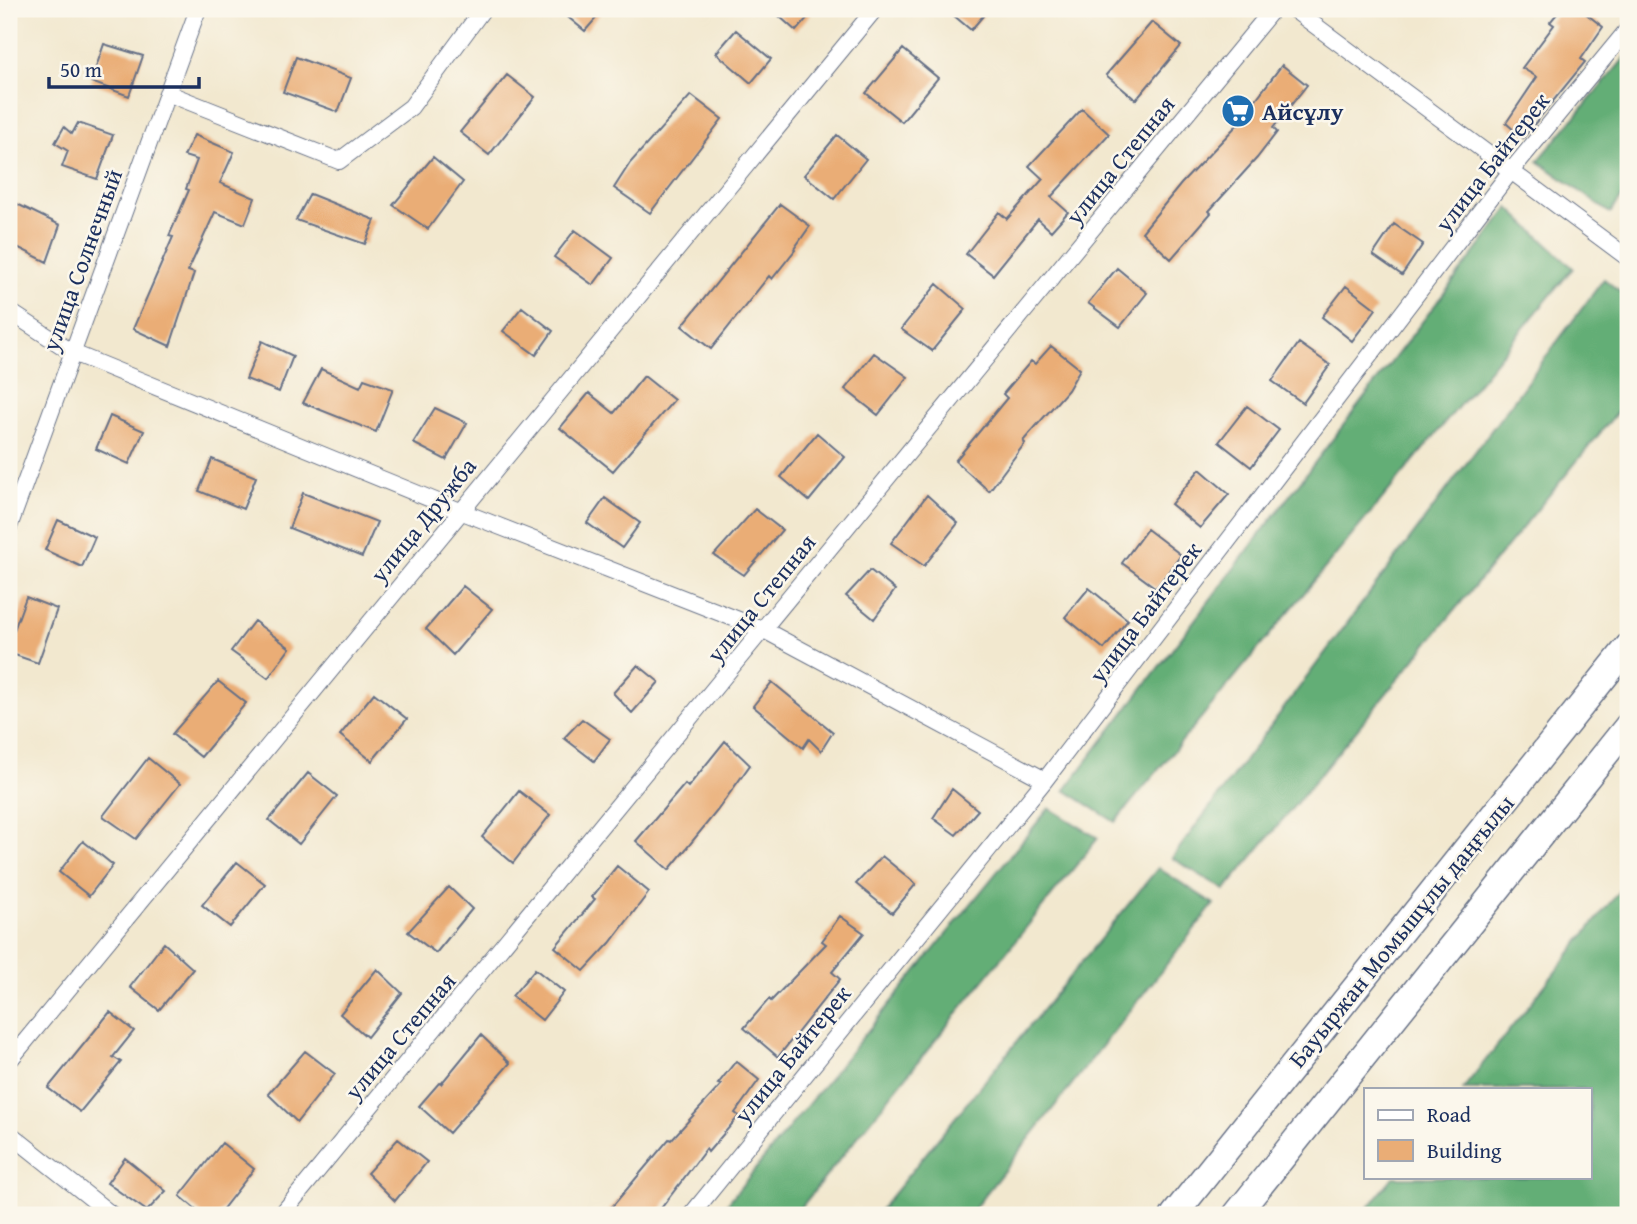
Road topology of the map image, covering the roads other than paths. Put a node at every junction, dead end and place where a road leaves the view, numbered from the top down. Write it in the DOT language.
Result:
graph roads {
  1 [pos="198,9"];
  2 [pos="483,9"];
  3 [pos="875,9"];
  4 [pos="1273,9"];
  5 [pos="1293,9"];
  6 [pos="1628,29"];
  7 [pos="167,93"];
  8 [pos="1511,171"];
  9 [pos="1628,258"];
  10 [pos="9,312"];
  11 [pos="73,353"];
  12 [pos="460,511"];
  13 [pos="9,527"];
  14 [pos="764,630"];
  15 [pos="1628,647"];
  16 [pos="1628,726"];
  17 [pos="1045,780"];
  18 [pos="9,1061"];
  19 [pos="9,1133"];
  20 [pos="112,1215"];
  21 [pos="281,1215"];
  22 [pos="691,1215"];
  23 [pos="1174,1215"];
  24 [pos="1236,1215"];
  1 -- 7 [label="street, улица Солнечный"];
  2 -- 7 [label="street"];
  3 -- 12 [label="street, улица Дружба"];
  4 -- 14 [label="street, улица Степная"];
  5 -- 8 [label="street"];
  6 -- 8 [label="street, улица Байтерек"];
  7 -- 11 [label="street, улица Солнечный"];
  8 -- 9 [label="street"];
  8 -- 17 [label="street, улица Байтерек"];
  10 -- 11 [label="street"];
  11 -- 12 [label="street"];
  11 -- 13 [label="street, улица Солнечный"];
  12 -- 14 [label="street"];
  12 -- 18 [label="street, улица Дружба"];
  14 -- 17 [label="street"];
  14 -- 21 [label="street, улица Степная"];
  15 -- 23 [label="main road, Бауыржан Момышұлы даңғылы"];
  16 -- 24 [label="main road, Бауыржан Момышұлы даңғылы"];
  17 -- 22 [label="street, улица Байтерек"];
  19 -- 20 [label="street"];
}
